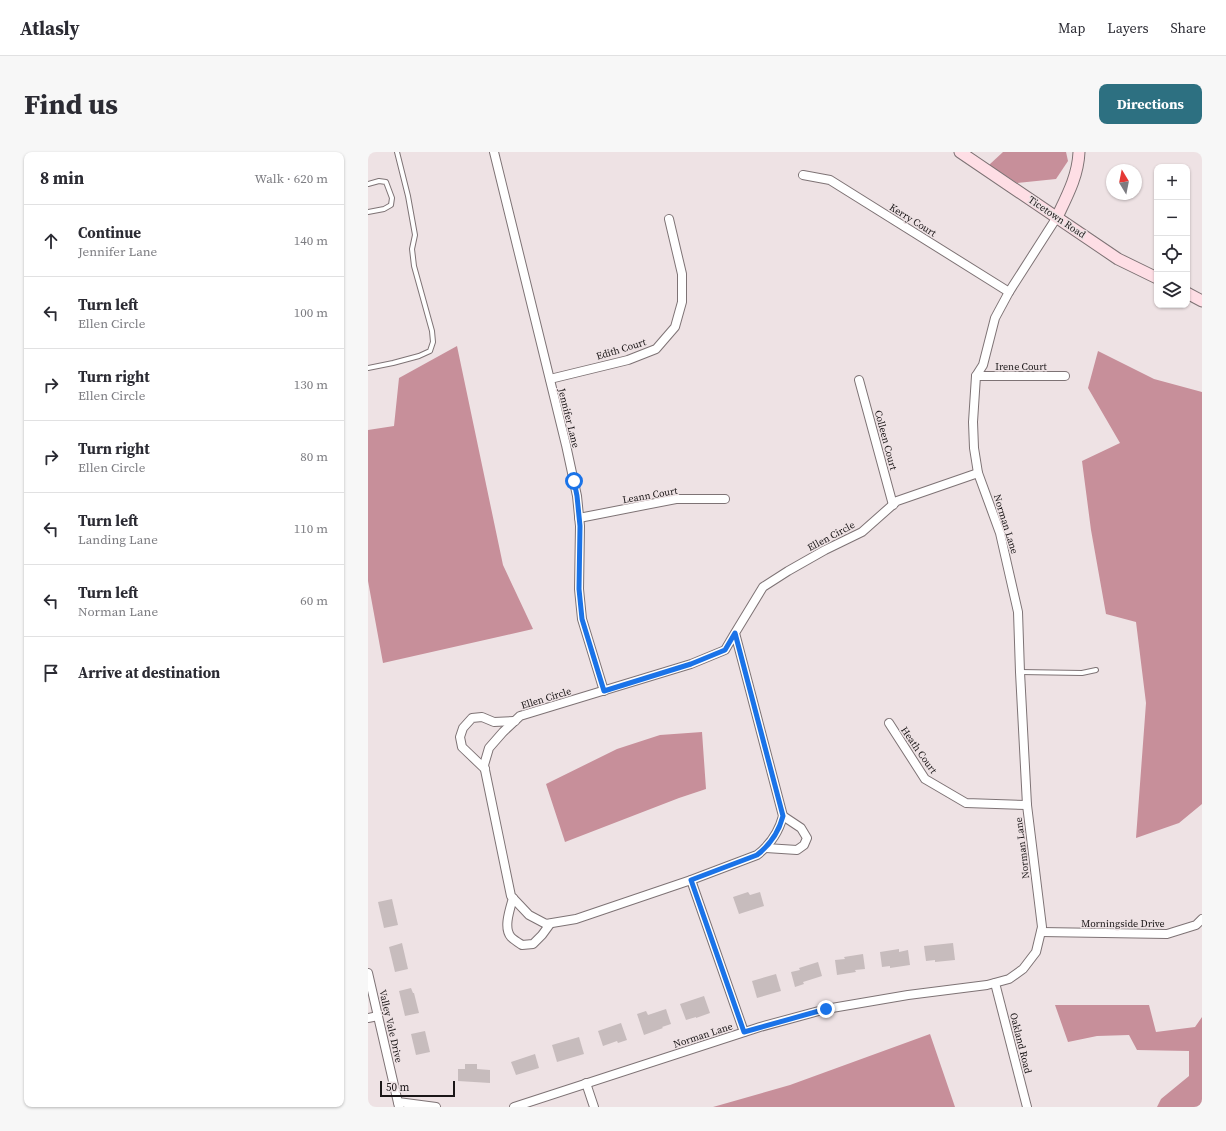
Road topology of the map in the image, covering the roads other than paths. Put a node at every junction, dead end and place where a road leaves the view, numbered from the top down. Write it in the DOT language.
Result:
graph roads {
  1 [pos="397,152"];
  2 [pos="494,152"];
  3 [pos="960,152"];
  4 [pos="1079,152"];
  5 [pos="802,175"];
  6 [pos="368,184"];
  7 [pos="368,212"];
  8 [pos="1057,217"];
  9 [pos="669,219"];
  10 [pos="1154,276"];
  11 [pos="1009,292"];
  12 [pos="1190,295"];
  13 [pos="1202,301"];
  14 [pos="368,368"];
  15 [pos="976,376"];
  16 [pos="1065,376"];
  17 [pos="550,380"];
  18 [pos="859,380"];
  19 [pos="978,473"];
  20 [pos="725,499"];
  21 [pos="893,505"];
  22 [pos="579,518"];
  23 [pos="735,633"];
  24 [pos="1096,670"];
  25 [pos="1020,672"];
  26 [pos="604,691"];
  27 [pos="515,721"];
  28 [pos="889,723"];
  29 [pos="485,769"];
  30 [pos="1027,805"];
  31 [pos="783,816"];
  32 [pos="766,848"];
  33 [pos="691,880"];
  34 [pos="513,898"];
  35 [pos="1202,919"];
  36 [pos="550,924"];
  37 [pos="1041,932"];
  38 [pos="368,973"];
  39 [pos="995,983"];
  40 [pos="378,1016"];
  41 [pos="368,1018"];
  42 [pos="744,1032"];
  43 [pos="586,1083"];
  44 [pos="398,1104"];
  45 [pos="436,1107"];
  46 [pos="514,1107"];
  47 [pos="594,1107"];
  48 [pos="1027,1107"];
  1 -- 14 [label="lane"];
  2 -- 17 [label="street, Jennifer Lane"];
  3 -- 8 [label="street, Ticetown Road"];
  4 -- 8 [label="street"];
  5 -- 11 [label="street, Kerry Court"];
  6 -- 7 [label="lane"];
  8 -- 10 [label="street, Ticetown Road"];
  8 -- 11 [label="street, Norman Lane"];
  9 -- 17 [label="street, Edith Court"];
  11 -- 15 [label="street, Norman Lane"];
  12 -- 13 [label="street"];
  15 -- 16 [label="street, Irene Court"];
  15 -- 19 [label="street, Norman Lane"];
  17 -- 22 [label="street, Jennifer Lane"];
  18 -- 21 [label="street, Colleen Court"];
  19 -- 21 [label="street, Ellen Circle"];
  19 -- 25 [label="street, Norman Lane"];
  20 -- 22 [label="street, Leann Court"];
  21 -- 23 [label="street, Ellen Circle"];
  22 -- 26 [label="street, Jennifer Lane"];
  23 -- 26 [label="street, Ellen Circle"];
  23 -- 31 [label="street"];
  24 -- 25 [label="lane"];
  25 -- 30 [label="street, Norman Lane"];
  26 -- 27 [label="street, Ellen Circle"];
  27 -- 29 [label="street, Ellen Circle"];
  27 -- 29 [label="street, Ellen Circle"];
  28 -- 30 [label="street, Heath Court"];
  29 -- 34 [label="street, Ellen Circle"];
  30 -- 37 [label="street, Norman Lane"];
  31 -- 32 [label="street"];
  31 -- 32 [label="street"];
  32 -- 33 [label="street"];
  33 -- 36 [label="street"];
  33 -- 42 [label="street"];
  34 -- 36 [label="street, Ellen Circle"];
  34 -- 36 [label="street, Ellen Circle"];
  35 -- 37 [label="street, Morningside Drive"];
  37 -- 39 [label="street, Norman Lane"];
  38 -- 40 [label="street, Valley Vale Drive"];
  39 -- 42 [label="street, Norman Lane"];
  39 -- 48 [label="street, Oakland Road"];
  40 -- 41 [label="street"];
  40 -- 44 [label="street, Valley Vale Drive"];
  42 -- 43 [label="street, Norman Lane"];
  43 -- 46 [label="street, Norman Lane"];
  43 -- 47 [label="street"];
  44 -- 45 [label="street"];
}
